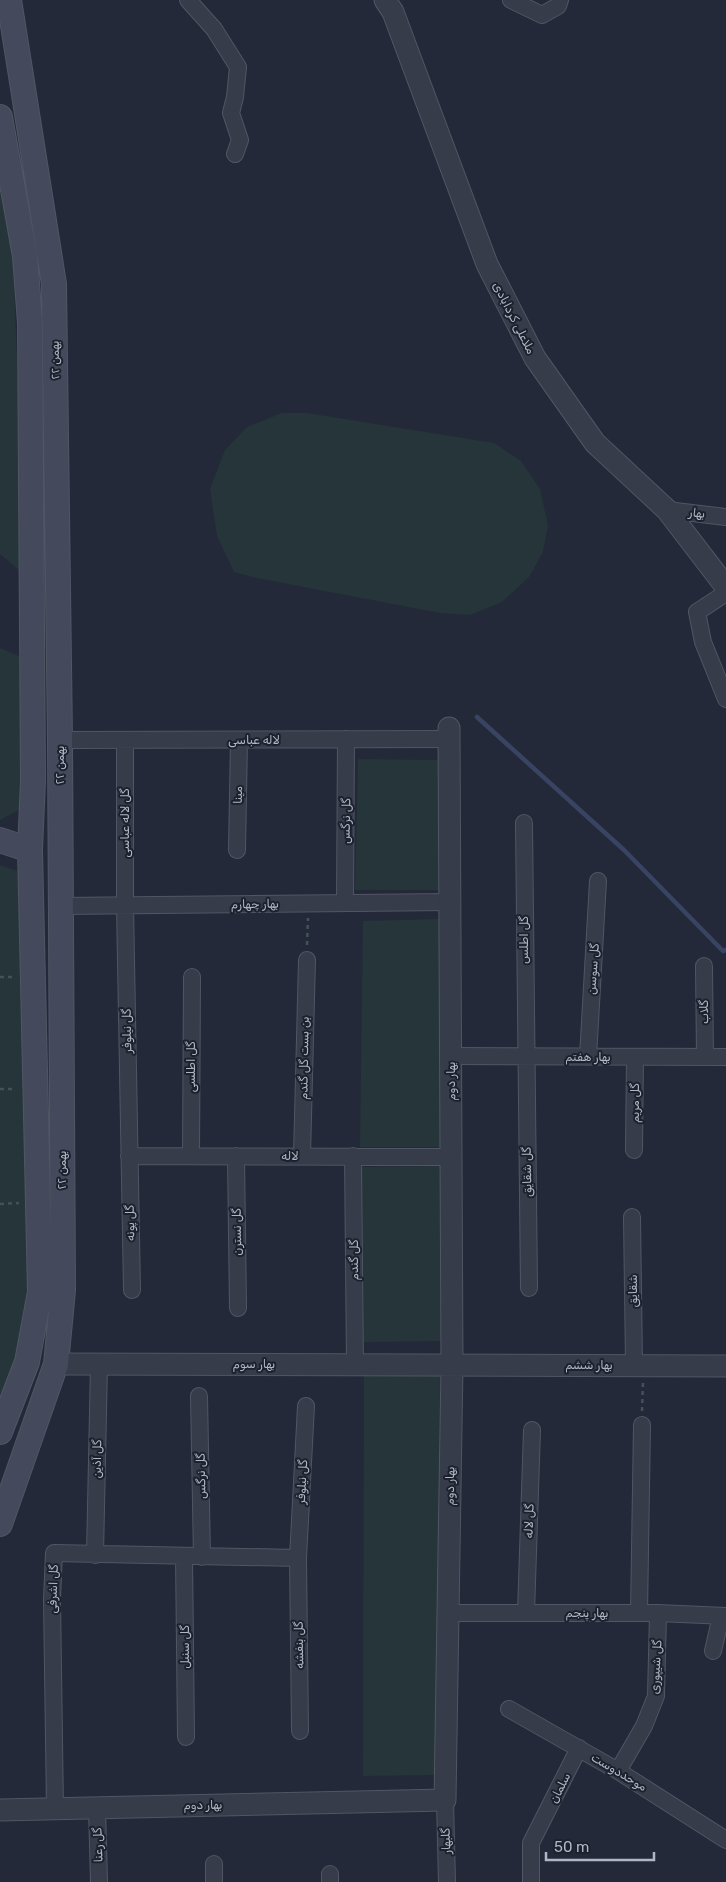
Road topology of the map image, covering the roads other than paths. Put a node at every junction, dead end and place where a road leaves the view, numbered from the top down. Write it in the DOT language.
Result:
graph roads {
  1 [pos="9,0"];
  2 [pos="188,0"];
  3 [pos="385,0"];
  4 [pos="510,0"];
  5 [pos="560,0"];
  6 [pos="0,118"];
  7 [pos="235,154"];
  8 [pos="52,269"];
  9 [pos="26,270"];
  10 [pos="667,510"];
  11 [pos="726,517"];
  12 [pos="726,586"];
  13 [pos="726,594"];
  14 [pos="724,690"];
  15 [pos="449,733"];
  16 [pos="346,739"];
  17 [pos="60,740"];
  18 [pos="125,740"];
  19 [pos="239,740"];
  20 [pos="524,823"];
  21 [pos="0,840"];
  22 [pos="30,850"];
  23 [pos="237,850"];
  24 [pos="598,881"];
  25 [pos="450,902"];
  26 [pos="345,903"];
  27 [pos="61,906"];
  28 [pos="126,906"];
  29 [pos="307,960"];
  30 [pos="704,966"];
  31 [pos="192,977"];
  32 [pos="450,1056"];
  33 [pos="525,1056"];
  34 [pos="588,1057"];
  35 [pos="635,1057"];
  36 [pos="705,1057"];
  37 [pos="726,1057"];
  38 [pos="634,1150"];
  39 [pos="129,1156"];
  40 [pos="191,1156"];
  41 [pos="236,1156"];
  42 [pos="302,1156"];
  43 [pos="353,1156"];
  44 [pos="451,1157"];
  45 [pos="632,1217"];
  46 [pos="529,1288"];
  47 [pos="132,1290"];
  48 [pos="238,1308"];
  49 [pos="56,1364"];
  50 [pos="99,1364"];
  51 [pos="354,1364"];
  52 [pos="452,1365"];
  53 [pos="639,1365"];
  54 [pos="726,1366"];
  55 [pos="199,1396"];
  56 [pos="306,1406"];
  57 [pos="642,1425"];
  58 [pos="532,1430"];
  59 [pos="0,1432"];
  60 [pos="0,1524"];
  61 [pos="95,1555"];
  62 [pos="184,1556"];
  63 [pos="202,1557"];
  64 [pos="298,1558"];
  65 [pos="448,1613"];
  66 [pos="526,1613"];
  67 [pos="638,1613"];
  68 [pos="658,1613"];
  69 [pos="723,1616"];
  70 [pos="713,1651"];
  71 [pos="509,1709"];
  72 [pos="300,1731"];
  73 [pos="186,1737"];
  74 [pos="579,1748"];
  75 [pos="618,1771"];
  76 [pos="445,1800"];
  77 [pos="97,1808"];
  78 [pos="55,1809"];
  79 [pos="0,1810"];
  80 [pos="724,1834"];
  81 [pos="214,1864"];
  82 [pos="99,1882"];
  83 [pos="214,1882"];
  84 [pos="447,1882"];
  85 [pos="530,1882"];
  1 -- 8 [label="main road, ۲۲ بهمن"];
  2 -- 7 [label="street"];
  3 -- 10 [label="street, ملاعلی کردابادی"];
  4 -- 5 [label="street"];
  6 -- 9 [label="main road, ۲۲ بهمن"];
  8 -- 9 [label="main road"];
  8 -- 17 [label="main road, ۲۲ بهمن"];
  9 -- 22 [label="main road, ۲۲ بهمن"];
  10 -- 11 [label="street, بهار"];
  10 -- 12 [label="street, ملاعلی کردابادی"];
  13 -- 14 [label="street"];
  15 -- 16 [label="street, لاله عباسی"];
  15 -- 25 [label="street, بهار دوم"];
  16 -- 19 [label="street, لاله عباسی"];
  16 -- 26 [label="street, گل نرگس"];
  17 -- 18 [label="street, لاله عباسی"];
  17 -- 27 [label="main road, ۲۲ بهمن"];
  18 -- 19 [label="street, لاله عباسی"];
  18 -- 28 [label="street, گل لاله عباسی"];
  19 -- 23 [label="street, مینا"];
  20 -- 33 [label="street, گل اطلس"];
  21 -- 22 [label="main road"];
  22 -- 59 [label="main road, ۲۲ بهمن"];
  24 -- 34 [label="street, گل سوسن"];
  25 -- 26 [label="street, بهار چهارم"];
  25 -- 32 [label="street, بهار دوم"];
  26 -- 28 [label="street, بهار چهارم"];
  27 -- 28 [label="street, بهار چهارم"];
  27 -- 49 [label="main road, ۲۲ بهمن"];
  28 -- 39 [label="street, گل نیلوفر"];
  29 -- 42 [label="street, بن بست گل گندم"];
  30 -- 36 [label="street, گلاب"];
  31 -- 40 [label="street, گل اطلسی"];
  32 -- 33 [label="street, بهار هفتم"];
  32 -- 44 [label="street, بهار دوم"];
  33 -- 34 [label="street, بهار هفتم"];
  33 -- 46 [label="street, گل شقایق"];
  34 -- 35 [label="street, بهار هفتم"];
  35 -- 36 [label="street, بهار هفتم"];
  35 -- 38 [label="street, گل مریم"];
  36 -- 37 [label="street, بهار هفتم"];
  39 -- 40 [label="street, لاله"];
  39 -- 47 [label="street, گل پونه"];
  40 -- 41 [label="street, لاله"];
  41 -- 42 [label="street, لاله"];
  41 -- 48 [label="street, گل نسترن"];
  42 -- 43 [label="street, لاله"];
  43 -- 44 [label="street, لاله"];
  43 -- 51 [label="street, گل گندم"];
  44 -- 52 [label="street, بهار دوم"];
  45 -- 53 [label="street, شقایق"];
  49 -- 50 [label="street, بهار سوم"];
  49 -- 60 [label="main road, ۲۲ بهمن"];
  50 -- 51 [label="street, بهار سوم"];
  50 -- 61 [label="street, گل آذین"];
  51 -- 52 [label="street, بهار سوم"];
  52 -- 53 [label="street, بهار ششم"];
  52 -- 65 [label="street, بهار دوم"];
  53 -- 54 [label="street, بهار ششم"];
  55 -- 63 [label="street, گل نرگس"];
  56 -- 64 [label="street, گل نیلوفر"];
  57 -- 67 [label="street"];
  58 -- 66 [label="street, گل لاله"];
  61 -- 62 [label="street, گل اشرفی"];
  61 -- 78 [label="street, گل اشرفی"];
  62 -- 63 [label="street, گل اشرفی"];
  62 -- 73 [label="street, گل سنبل"];
  63 -- 64 [label="street, گل اشرفی"];
  64 -- 72 [label="street, گل بنفشه"];
  65 -- 66 [label="street, بهار پنجم"];
  65 -- 76 [label="street, بهار دوم"];
  66 -- 67 [label="street, بهار پنجم"];
  67 -- 68 [label="street, بهار پنجم"];
  68 -- 69 [label="street, بهار پنجم"];
  68 -- 75 [label="street, گل شیپوری"];
  69 -- 70 [label="street"];
  71 -- 74 [label="street, موحددوست"];
  74 -- 75 [label="street, موحددوست"];
  74 -- 85 [label="street, سلمان"];
  75 -- 80 [label="street, موحددوست"];
  76 -- 77 [label="street, بهار دوم"];
  76 -- 84 [label="street, گلبهار"];
  77 -- 78 [label="street, بهار دوم"];
  77 -- 82 [label="street, گل رعنا"];
  78 -- 79 [label="street, بهار دوم"];
  81 -- 83 [label="street"];
}
